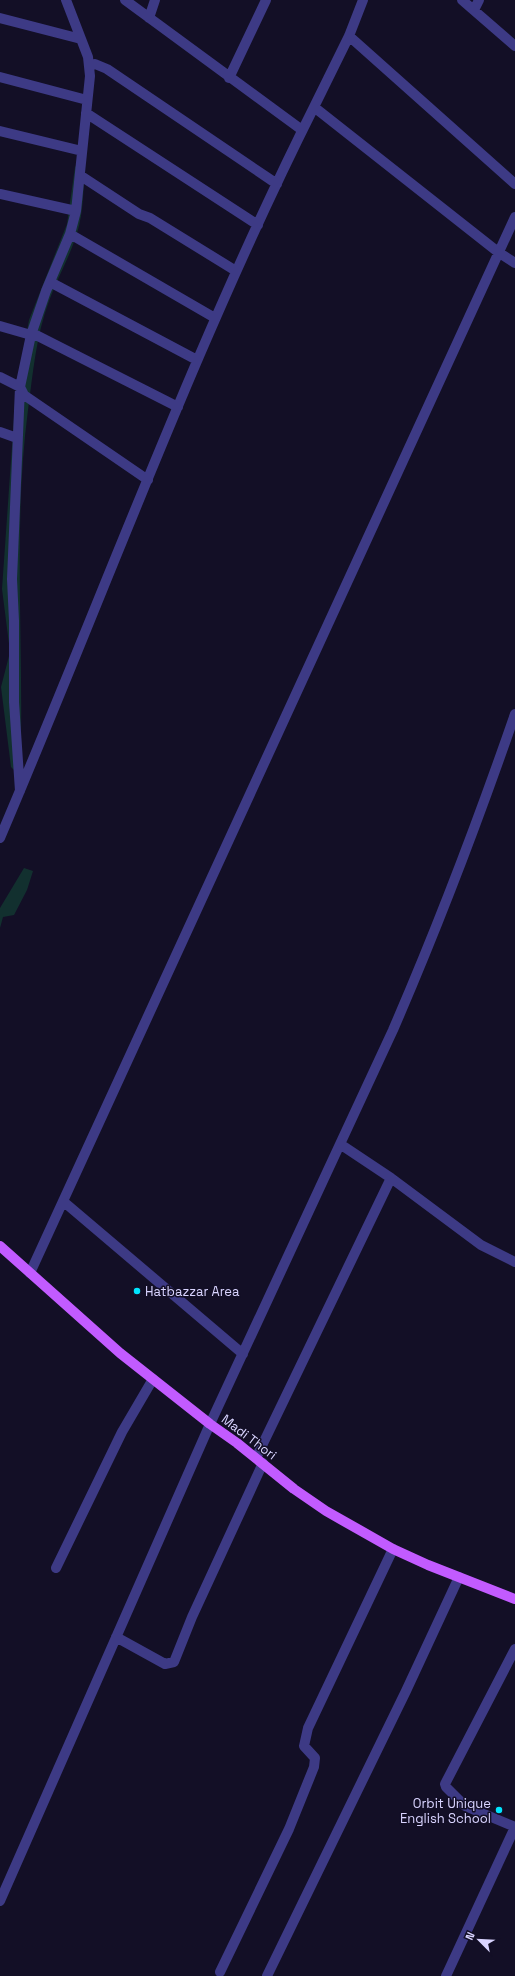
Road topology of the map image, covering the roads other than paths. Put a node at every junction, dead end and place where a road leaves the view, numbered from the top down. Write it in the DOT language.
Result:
graph roads {
  1 [pos="66,0"];
  2 [pos="125,0"];
  3 [pos="155,0"];
  4 [pos="266,0"];
  5 [pos="363,0"];
  6 [pos="462,0"];
  7 [pos="479,0"];
  8 [pos="474,10"];
  9 [pos="0,18"];
  10 [pos="149,18"];
  11 [pos="349,36"];
  12 [pos="81,39"];
  13 [pos="515,46"];
  14 [pos="90,66"];
  15 [pos="0,77"];
  16 [pos="229,78"];
  17 [pos="87,100"];
  18 [pos="314,107"];
  19 [pos="86,113"];
  20 [pos="302,130"];
  21 [pos="0,131"];
  22 [pos="82,151"];
  23 [pos="80,176"];
  24 [pos="277,184"];
  25 [pos="515,184"];
  26 [pos="0,194"];
  27 [pos="76,211"];
  28 [pos="515,217"];
  29 [pos="258,225"];
  30 [pos="70,234"];
  31 [pos="498,252"];
  32 [pos="515,263"];
  33 [pos="236,271"];
  34 [pos="50,282"];
  35 [pos="215,318"];
  36 [pos="0,326"];
  37 [pos="32,334"];
  38 [pos="197,360"];
  39 [pos="0,377"];
  40 [pos="20,387"];
  41 [pos="178,407"];
  42 [pos="0,432"];
  43 [pos="17,438"];
  44 [pos="148,480"];
  45 [pos="515,714"];
  46 [pos="20,791"];
  47 [pos="0,838"];
  48 [pos="340,1144"];
  49 [pos="391,1178"];
  50 [pos="64,1202"];
  51 [pos="0,1246"];
  52 [pos="515,1262"];
  53 [pos="30,1274"];
  54 [pos="243,1354"];
  55 [pos="153,1379"];
  56 [pos="210,1424"];
  57 [pos="259,1461"];
  58 [pos="393,1549"];
  59 [pos="56,1568"];
  60 [pos="459,1577"];
  61 [pos="515,1599"];
  62 [pos="116,1637"];
  63 [pos="515,1649"];
  64 [pos="515,1827"];
  65 [pos="0,1901"];
  66 [pos="220,1972"];
  67 [pos="267,1976"];
  68 [pos="446,1976"];
  1 -- 12 [label="street"];
  2 -- 10 [label="street"];
  3 -- 10 [label="street"];
  4 -- 16 [label="street"];
  5 -- 11 [label="street"];
  6 -- 8 [label="street"];
  7 -- 8 [label="street"];
  8 -- 13 [label="street"];
  9 -- 12 [label="street"];
  10 -- 16 [label="street"];
  11 -- 18 [label="street"];
  11 -- 25 [label="street"];
  12 -- 14 [label="street"];
  14 -- 17 [label="street"];
  14 -- 24 [label="street"];
  15 -- 17 [label="street"];
  16 -- 20 [label="street"];
  17 -- 19 [label="street"];
  18 -- 20 [label="street"];
  18 -- 31 [label="street"];
  19 -- 22 [label="street"];
  19 -- 29 [label="street"];
  20 -- 24 [label="street"];
  21 -- 22 [label="street"];
  22 -- 23 [label="street"];
  23 -- 27 [label="street"];
  23 -- 33 [label="street"];
  24 -- 29 [label="street"];
  26 -- 27 [label="street"];
  27 -- 30 [label="street"];
  28 -- 31 [label="street"];
  29 -- 33 [label="street"];
  30 -- 34 [label="street"];
  30 -- 35 [label="street"];
  31 -- 32 [label="street"];
  31 -- 50 [label="street"];
  33 -- 35 [label="street"];
  34 -- 37 [label="street"];
  34 -- 38 [label="street"];
  35 -- 38 [label="street"];
  36 -- 37 [label="street"];
  37 -- 40 [label="street"];
  37 -- 41 [label="street"];
  38 -- 41 [label="street"];
  39 -- 40 [label="street"];
  40 -- 43 [label="street"];
  40 -- 44 [label="street"];
  41 -- 44 [label="street"];
  42 -- 43 [label="street"];
  43 -- 46 [label="street"];
  44 -- 46 [label="street"];
  45 -- 48 [label="street"];
  46 -- 47 [label="street"];
  48 -- 49 [label="street"];
  48 -- 54 [label="street"];
  49 -- 52 [label="street"];
  49 -- 57 [label="street"];
  50 -- 53 [label="street"];
  50 -- 54 [label="street"];
  51 -- 53 [label="main road, Madi Thori"];
  53 -- 55 [label="main road, Madi Thori"];
  54 -- 56 [label="street"];
  55 -- 56 [label="main road, Madi Thori"];
  55 -- 59 [label="street"];
  56 -- 57 [label="main road, Madi Thori"];
  56 -- 62 [label="street"];
  57 -- 58 [label="main road, Madi Thori"];
  57 -- 62 [label="street"];
  58 -- 60 [label="main road, Madi Thori"];
  58 -- 66 [label="street"];
  60 -- 61 [label="main road, Madi Thori"];
  60 -- 67 [label="street"];
  62 -- 65 [label="street"];
  63 -- 64 [label="street"];
  64 -- 68 [label="street"];
}
